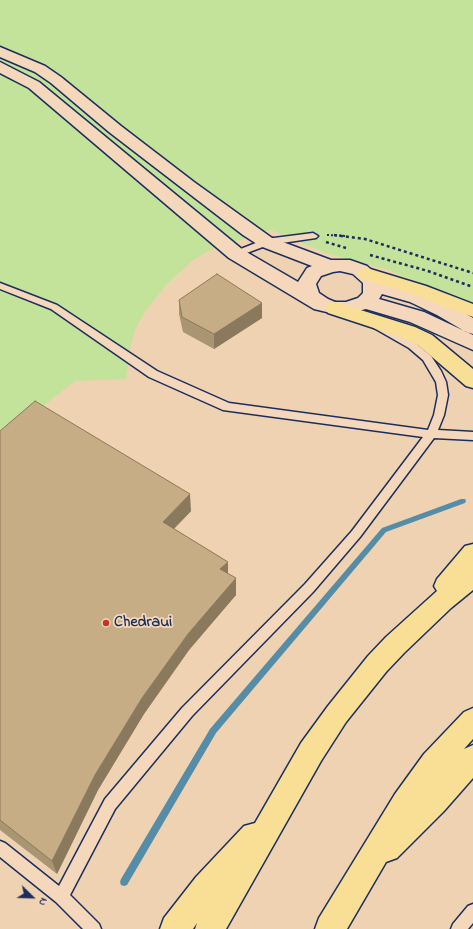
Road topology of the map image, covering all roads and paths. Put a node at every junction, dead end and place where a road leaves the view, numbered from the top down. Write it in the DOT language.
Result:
graph roads {
  1 [pos="0,51"];
  2 [pos="0,67"];
  3 [pos="188,186"];
  4 [pos="168,196"];
  5 [pos="313,236"];
  6 [pos="266,242"];
  7 [pos="352,250"];
  8 [pos="236,254"];
  9 [pos="367,254"];
  10 [pos="330,266"];
  11 [pos="473,273"];
  12 [pos="370,280"];
  13 [pos="0,286"];
  14 [pos="473,287"];
  15 [pos="311,297"];
  16 [pos="335,308"];
  17 [pos="361,309"];
  18 [pos="473,311"];
  19 [pos="473,327"];
  20 [pos="473,343"];
  21 [pos="473,381"];
  22 [pos="431,434"];
  23 [pos="473,436"];
  24 [pos="473,553"];
  25 [pos="473,576"];
  26 [pos="411,629"];
  27 [pos="473,720"];
  28 [pos="473,758"];
  29 [pos="278,810"];
  30 [pos="1,851"];
  31 [pos="363,871"];
  32 [pos="61,897"];
  33 [pos="473,911"];
  34 [pos="94,929"];
  35 [pos="175,929"];
  36 [pos="210,929"];
  37 [pos="330,929"];
  38 [pos="458,929"];
  1 -- 3 [label="street"];
  2 -- 4 [label="street"];
  3 -- 4 [label="street"];
  3 -- 6 [label="street"];
  4 -- 8 [label="street"];
  5 -- 6 [label="lane"];
  5 -- 7 [label="path"];
  5 -- 11 [label="path"];
  6 -- 8 [label="lane"];
  6 -- 10 [label="street"];
  8 -- 15 [label="street"];
  9 -- 14 [label="path"];
  10 -- 12 [label="street"];
  10 -- 15 [label="street"];
  12 -- 17 [label="street"];
  12 -- 18 [label="highway"];
  12 -- 19 [label="street"];
  13 -- 22 [label="lane"];
  15 -- 16 [label="street"];
  16 -- 17 [label="highway"];
  17 -- 20 [label="street"];
  17 -- 21 [label="highway"];
  17 -- 22 [label="lane"];
  22 -- 23 [label="lane"];
  22 -- 32 [label="lane"];
  24 -- 26 [label="highway"];
  25 -- 26 [label="highway"];
  26 -- 29 [label="highway"];
  27 -- 31 [label="highway"];
  28 -- 31 [label="highway"];
  29 -- 35 [label="highway"];
  29 -- 36 [label="highway"];
  30 -- 32 [label="lane"];
  31 -- 37 [label="highway"];
  32 -- 34 [label="lane"];
  33 -- 38 [label="lane"];
}
